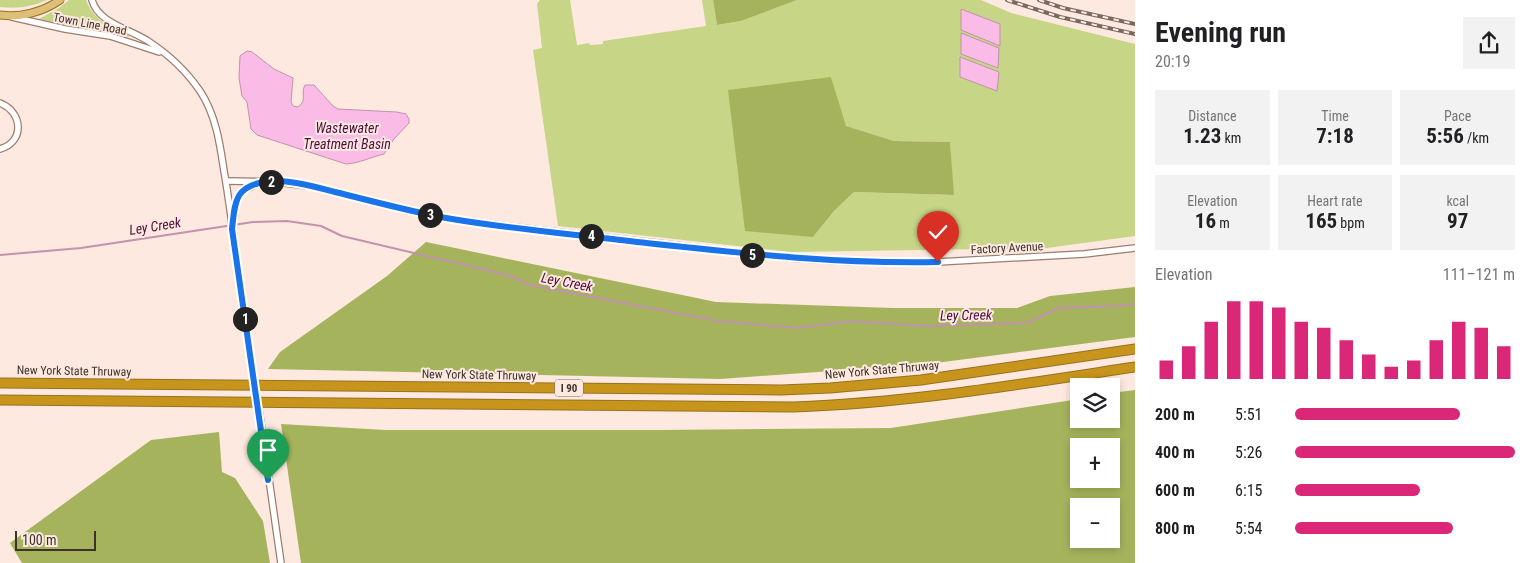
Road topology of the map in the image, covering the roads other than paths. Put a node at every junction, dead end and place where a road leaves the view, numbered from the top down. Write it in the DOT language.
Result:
graph roads {
  1 [pos="60,0"];
  2 [pos="92,0"];
  3 [pos="0,15"];
  4 [pos="10,17"];
  5 [pos="165,54"];
  6 [pos="0,103"];
  7 [pos="0,149"];
  8 [pos="226,181"];
  9 [pos="265,182"];
  10 [pos="233,213"];
  11 [pos="1135,248"];
  12 [pos="1135,349"];
  13 [pos="1135,367"];
  14 [pos="0,383"];
  15 [pos="0,400"];
  16 [pos="281,563"];
  1 -- 4 [label="main road"];
  2 -- 5 [label="street, Town Line Road"];
  3 -- 4 [label="main road"];
  4 -- 5 [label="street, Town Line Road"];
  5 -- 8 [label="street, Town Line Road"];
  6 -- 7 [label="street"];
  8 -- 9 [label="street, Factory Avenue"];
  8 -- 10 [label="street, Town Line Road"];
  9 -- 10 [label="street"];
  9 -- 11 [label="street, Factory Avenue"];
  10 -- 16 [label="street, bridge"];
  12 -- 14 [label="highway, New York State Thruway / I 90"];
  13 -- 15 [label="highway, I 90"];
}
